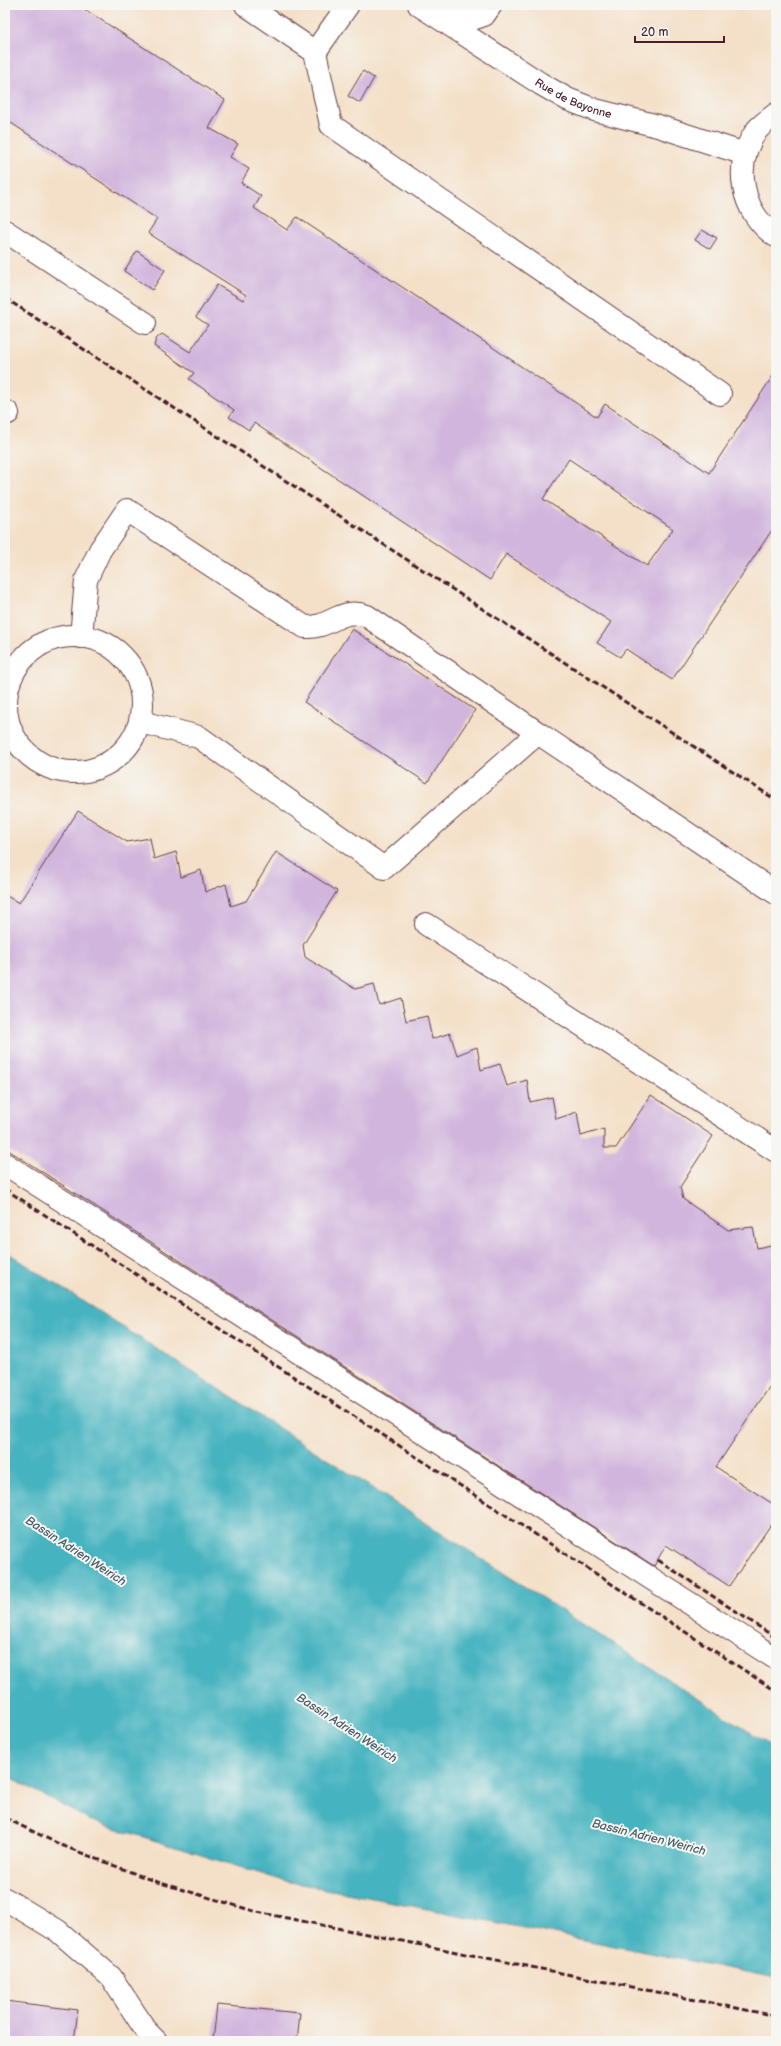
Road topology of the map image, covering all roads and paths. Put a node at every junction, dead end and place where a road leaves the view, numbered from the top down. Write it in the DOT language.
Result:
graph roads {
  1 [pos="246,5"];
  2 [pos="348,5"];
  3 [pos="419,5"];
  4 [pos="491,5"];
  5 [pos="453,16"];
  6 [pos="315,52"];
  7 [pos="776,114"];
  8 [pos="745,154"];
  9 [pos="5,231"];
  10 [pos="776,236"];
  11 [pos="145,323"];
  12 [pos="720,394"];
  13 [pos="81,637"];
  14 [pos="140,722"];
  15 [pos="538,733"];
  16 [pos="9,737"];
  17 [pos="776,893"];
  18 [pos="426,924"];
  19 [pos="776,1150"];
  20 [pos="5,1164"];
  21 [pos="776,1656"];
  22 [pos="5,1899"];
  23 [pos="156,2041"];
  1 -- 6 [label="street"];
  2 -- 6 [label="street"];
  3 -- 5 [label="street, Rue de Bayonne"];
  4 -- 5 [label="street"];
  5 -- 8 [label="street, Rue de Bayonne"];
  6 -- 12 [label="street"];
  7 -- 8 [label="street"];
  8 -- 10 [label="street"];
  9 -- 11 [label="street"];
  13 -- 14 [label="street"];
  13 -- 15 [label="street"];
  13 -- 16 [label="street"];
  14 -- 15 [label="street"];
  14 -- 16 [label="street"];
  15 -- 17 [label="street"];
  18 -- 19 [label="street"];
  20 -- 21 [label="street"];
  22 -- 23 [label="street"];
}
